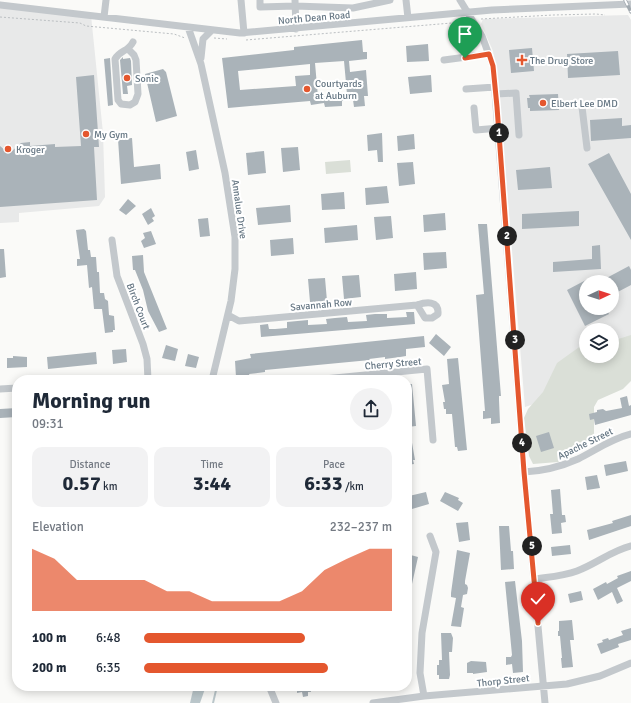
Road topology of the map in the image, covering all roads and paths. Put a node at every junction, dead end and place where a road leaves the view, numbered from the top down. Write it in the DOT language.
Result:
graph roads {
  1 [pos="106,0"];
  2 [pos="242,0"];
  3 [pos="260,0"];
  4 [pos="390,0"];
  5 [pos="406,0"];
  6 [pos="460,0"];
  7 [pos="526,0"];
  8 [pos="295,3"];
  9 [pos="631,4"];
  10 [pos="0,5"];
  11 [pos="527,8"];
  12 [pos="467,13"];
  13 [pos="605,16"];
  14 [pos="104,17"];
  15 [pos="0,18"];
  16 [pos="408,18"];
  17 [pos="472,21"];
  18 [pos="188,27"];
  19 [pos="296,29"];
  20 [pos="212,30"];
  21 [pos="244,36"];
  22 [pos="463,36"];
  23 [pos="203,39"];
  24 [pos="231,39"];
  25 [pos="192,40"];
  26 [pos="133,42"];
  27 [pos="129,50"];
  28 [pos="489,54"];
  29 [pos="465,58"];
  30 [pos="444,60"];
  31 [pos="201,64"];
  32 [pos="466,89"];
  33 [pos="496,91"];
  34 [pos="582,107"];
  35 [pos="474,108"];
  36 [pos="499,128"];
  37 [pos="519,135"];
  38 [pos="586,148"];
  39 [pos="112,240"];
  40 [pos="417,305"];
  41 [pos="228,315"];
  42 [pos="149,375"];
  43 [pos="213,375"];
  44 [pos="365,375"];
  45 [pos="12,388"];
  46 [pos="0,389"];
  47 [pos="631,434"];
  48 [pos="433,440"];
  49 [pos="524,472"];
  50 [pos="430,536"];
  51 [pos="631,546"];
  52 [pos="535,580"];
  53 [pos="631,663"];
  54 [pos="543,686"];
  55 [pos="270,691"];
  56 [pos="424,696"];
  57 [pos="276,703"];
  58 [pos="373,703"];
  59 [pos="545,703"];
  1 -- 14 [label="street"];
  2 -- 21 [label="street"];
  3 -- 8 [label="street"];
  4 -- 8 [label="street"];
  5 -- 16 [label="street"];
  6 -- 12 [label="street"];
  7 -- 11 [label="street"];
  8 -- 19 [label="street"];
  9 -- 11 [label="street, North Dean Road"];
  10 -- 14 [label="street, North Dean Road"];
  11 -- 12 [label="street, North Dean Road"];
  12 -- 16 [label="street, North Dean Road"];
  12 -- 17 [label="street"];
  13 -- 17 [label="path"];
  14 -- 18 [label="street, North Dean Road"];
  15 -- 25 [label="path"];
  16 -- 19 [label="street, North Dean Road"];
  17 -- 21 [label="path"];
  17 -- 28 [label="street"];
  18 -- 20 [label="street, North Dean Road"];
  18 -- 25 [label="street, Annalue Drive"];
  19 -- 21 [label="street, North Dean Road"];
  20 -- 21 [label="street, North Dean Road"];
  20 -- 23 [label="street"];
  22 -- 29 [label="street"];
  23 -- 24 [label="path"];
  23 -- 31 [label="street, Annalue Drive"];
  25 -- 31 [label="street, Annalue Drive"];
  26 -- 27 [label="street"];
  27 -- 27 [label="street"];
  28 -- 29 [label="street"];
  28 -- 33 [label="street"];
  29 -- 30 [label="street"];
  31 -- 41 [label="street, Annalue Drive"];
  32 -- 33 [label="street"];
  33 -- 36 [label="street"];
  33 -- 37 [label="street"];
  34 -- 38 [label="street"];
  35 -- 36 [label="street"];
  36 -- 49 [label="street"];
  39 -- 42 [label="street, Birch Court"];
  40 -- 41 [label="street, Savannah Row"];
  41 -- 43 [label="street, Annalue Drive"];
  44 -- 48 [label="street, Cherry Street"];
  45 -- 46 [label="street"];
  47 -- 49 [label="street, Apache Street"];
  49 -- 52 [label="street"];
  50 -- 56 [label="street"];
  51 -- 52 [label="street"];
  52 -- 54 [label="street"];
  53 -- 54 [label="street, Thorp Street"];
  54 -- 56 [label="street, Thorp Street"];
  54 -- 59 [label="street"];
  55 -- 57 [label="street"];
  56 -- 58 [label="street, Thorp Street"];
}
